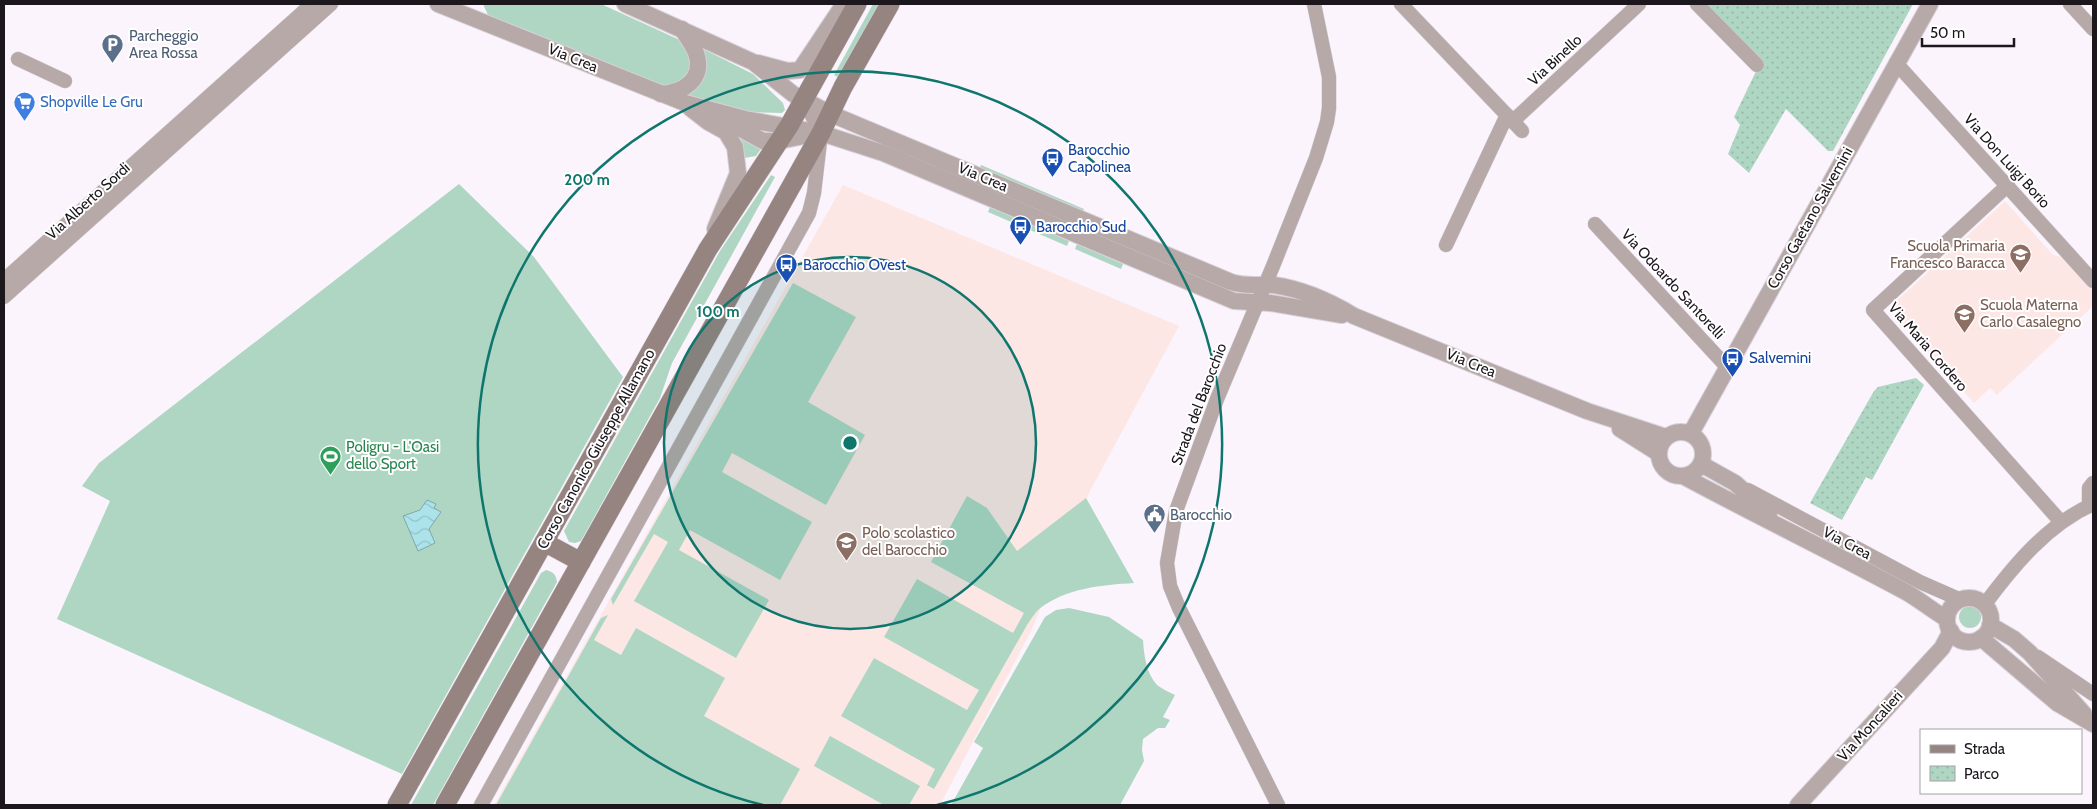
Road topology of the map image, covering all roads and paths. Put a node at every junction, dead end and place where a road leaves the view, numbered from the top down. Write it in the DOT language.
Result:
graph roads {
  1 [pos="298,4"];
  2 [pos="312,4"];
  3 [pos="331,4"];
  4 [pos="438,4"];
  5 [pos="476,4"];
  6 [pos="625,4"];
  7 [pos="844,4"];
  8 [pos="857,4"];
  9 [pos="890,4"];
  10 [pos="1314,4"];
  11 [pos="1639,4"];
  12 [pos="1697,4"];
  13 [pos="1930,4"];
  14 [pos="2070,4"];
  15 [pos="1404,6"];
  16 [pos="485,23"];
  17 [pos="682,29"];
  18 [pos="2093,29"];
  19 [pos="18,59"];
  20 [pos="752,62"];
  21 [pos="1896,63"];
  22 [pos="1756,65"];
  23 [pos="242,67"];
  24 [pos="65,81"];
  25 [pos="659,94"];
  26 [pos="803,99"];
  27 [pos="685,103"];
  28 [pos="831,114"];
  29 [pos="1514,122"];
  30 [pos="190,123"];
  31 [pos="821,133"];
  32 [pos="784,134"];
  33 [pos="2008,185"];
  34 [pos="1595,224"];
  35 [pos="1446,245"];
  36 [pos="708,248"];
  37 [pos="4,280"];
  38 [pos="2093,281"];
  39 [pos="1264,285"];
  40 [pos="4,297"];
  41 [pos="1257,302"];
  42 [pos="1354,316"];
  43 [pos="1728,367"];
  44 [pos="1588,411"];
  45 [pos="1691,434"];
  46 [pos="1666,437"];
  47 [pos="1658,453"];
  48 [pos="1701,464"];
  49 [pos="1683,476"];
  50 [pos="1735,483"];
  51 [pos="2093,483"];
  52 [pos="2091,505"];
  53 [pos="2061,522"];
  54 [pos="1786,528"];
  55 [pos="544,542"];
  56 [pos="580,562"];
  57 [pos="1984,604"];
  58 [pos="1954,619"];
  59 [pos="1985,632"];
  60 [pos="2030,653"];
  61 [pos="2093,694"];
  62 [pos="2092,723"];
  63 [pos="398,805"];
  64 [pos="445,805"];
  65 [pos="480,805"];
  66 [pos="1278,805"];
  67 [pos="1798,805"];
  1 -- 23 [label="street, Via Alberto Sordi"];
  2 -- 23 [label="street, Via Alberto Sordi"];
  3 -- 30 [label="street, Via Alberto Sordi"];
  4 -- 16 [label="street, Via Crea"];
  5 -- 16 [label="street"];
  6 -- 17 [label="street, Via Crea"];
  7 -- 20 [label="street"];
  8 -- 26 [label="main road, Corso Canonico Giuseppe Allamano"];
  9 -- 28 [label="main road"];
  10 -- 39 [label="street, Strada del Barocchio"];
  11 -- 29 [label="street, Via Binello"];
  12 -- 22 [label="street"];
  13 -- 21 [label="street, Corso Gaetano Salvemini"];
  14 -- 18 [label="street"];
  15 -- 29 [label="street"];
  16 -- 25 [label="street, Via Crea"];
  17 -- 20 [label="street, Via Crea"];
  17 -- 25 [label="street"];
  19 -- 24 [label="street"];
  20 -- 26 [label="street, Via Crea"];
  21 -- 33 [label="street, Via Don Luigi Borio"];
  21 -- 43 [label="street, Corso Gaetano Salvemini"];
  23 -- 30 [label="street, Via Alberto Sordi"];
  25 -- 27 [label="street, Via Crea"];
  26 -- 28 [label="street, Via Crea"];
  26 -- 31 [label="street"];
  26 -- 32 [label="main road, Corso Canonico Giuseppe Allamano"];
  27 -- 32 [label="street, Via Crea"];
  27 -- 36 [label="street"];
  28 -- 31 [label="main road"];
  28 -- 39 [label="street, Via Crea"];
  29 -- 35 [label="street"];
  30 -- 37 [label="street, Via Alberto Sordi"];
  30 -- 40 [label="street, Via Alberto Sordi"];
  31 -- 32 [label="street, Via Crea"];
  31 -- 41 [label="street, Via Crea"];
  31 -- 56 [label="main road"];
  31 -- 65 [label="street"];
  32 -- 36 [label="main road, Corso Canonico Giuseppe Allamano"];
  33 -- 38 [label="street, Via Don Luigi Borio"];
  33 -- 53 [label="street, Via Maria Cordero"];
  34 -- 43 [label="street, Via Odoardo Santorelli"];
  36 -- 55 [label="main road, Corso Canonico Giuseppe Allamano"];
  39 -- 41 [label="street, Strada del Barocchio"];
  39 -- 42 [label="street, Via Crea"];
  41 -- 42 [label="street, Via Crea"];
  41 -- 66 [label="street, Strada del Barocchio"];
  42 -- 44 [label="street, Via Crea"];
  43 -- 45 [label="street, Corso Gaetano Salvemini"];
  44 -- 46 [label="street, Via Crea"];
  44 -- 47 [label="street, Via Crea"];
  45 -- 46 [label="street"];
  45 -- 48 [label="street"];
  46 -- 47 [label="street"];
  47 -- 49 [label="street"];
  48 -- 49 [label="street"];
  48 -- 50 [label="street, Via Crea"];
  49 -- 54 [label="street, Via Crea"];
  50 -- 54 [label="street, Via Crea"];
  50 -- 58 [label="street, Via Crea"];
  51 -- 52 [label="street"];
  52 -- 53 [label="street"];
  53 -- 57 [label="street"];
  54 -- 58 [label="street, Via Crea"];
  55 -- 56 [label="main road"];
  55 -- 63 [label="main road, Corso Canonico Giuseppe Allamano"];
  56 -- 64 [label="main road"];
  57 -- 58 [label="street"];
  57 -- 59 [label="street"];
  58 -- 59 [label="street"];
  58 -- 67 [label="street, Via Moncalieri"];
  59 -- 60 [label="street"];
  59 -- 62 [label="street"];
  60 -- 61 [label="street"];
  60 -- 62 [label="street"];
}
